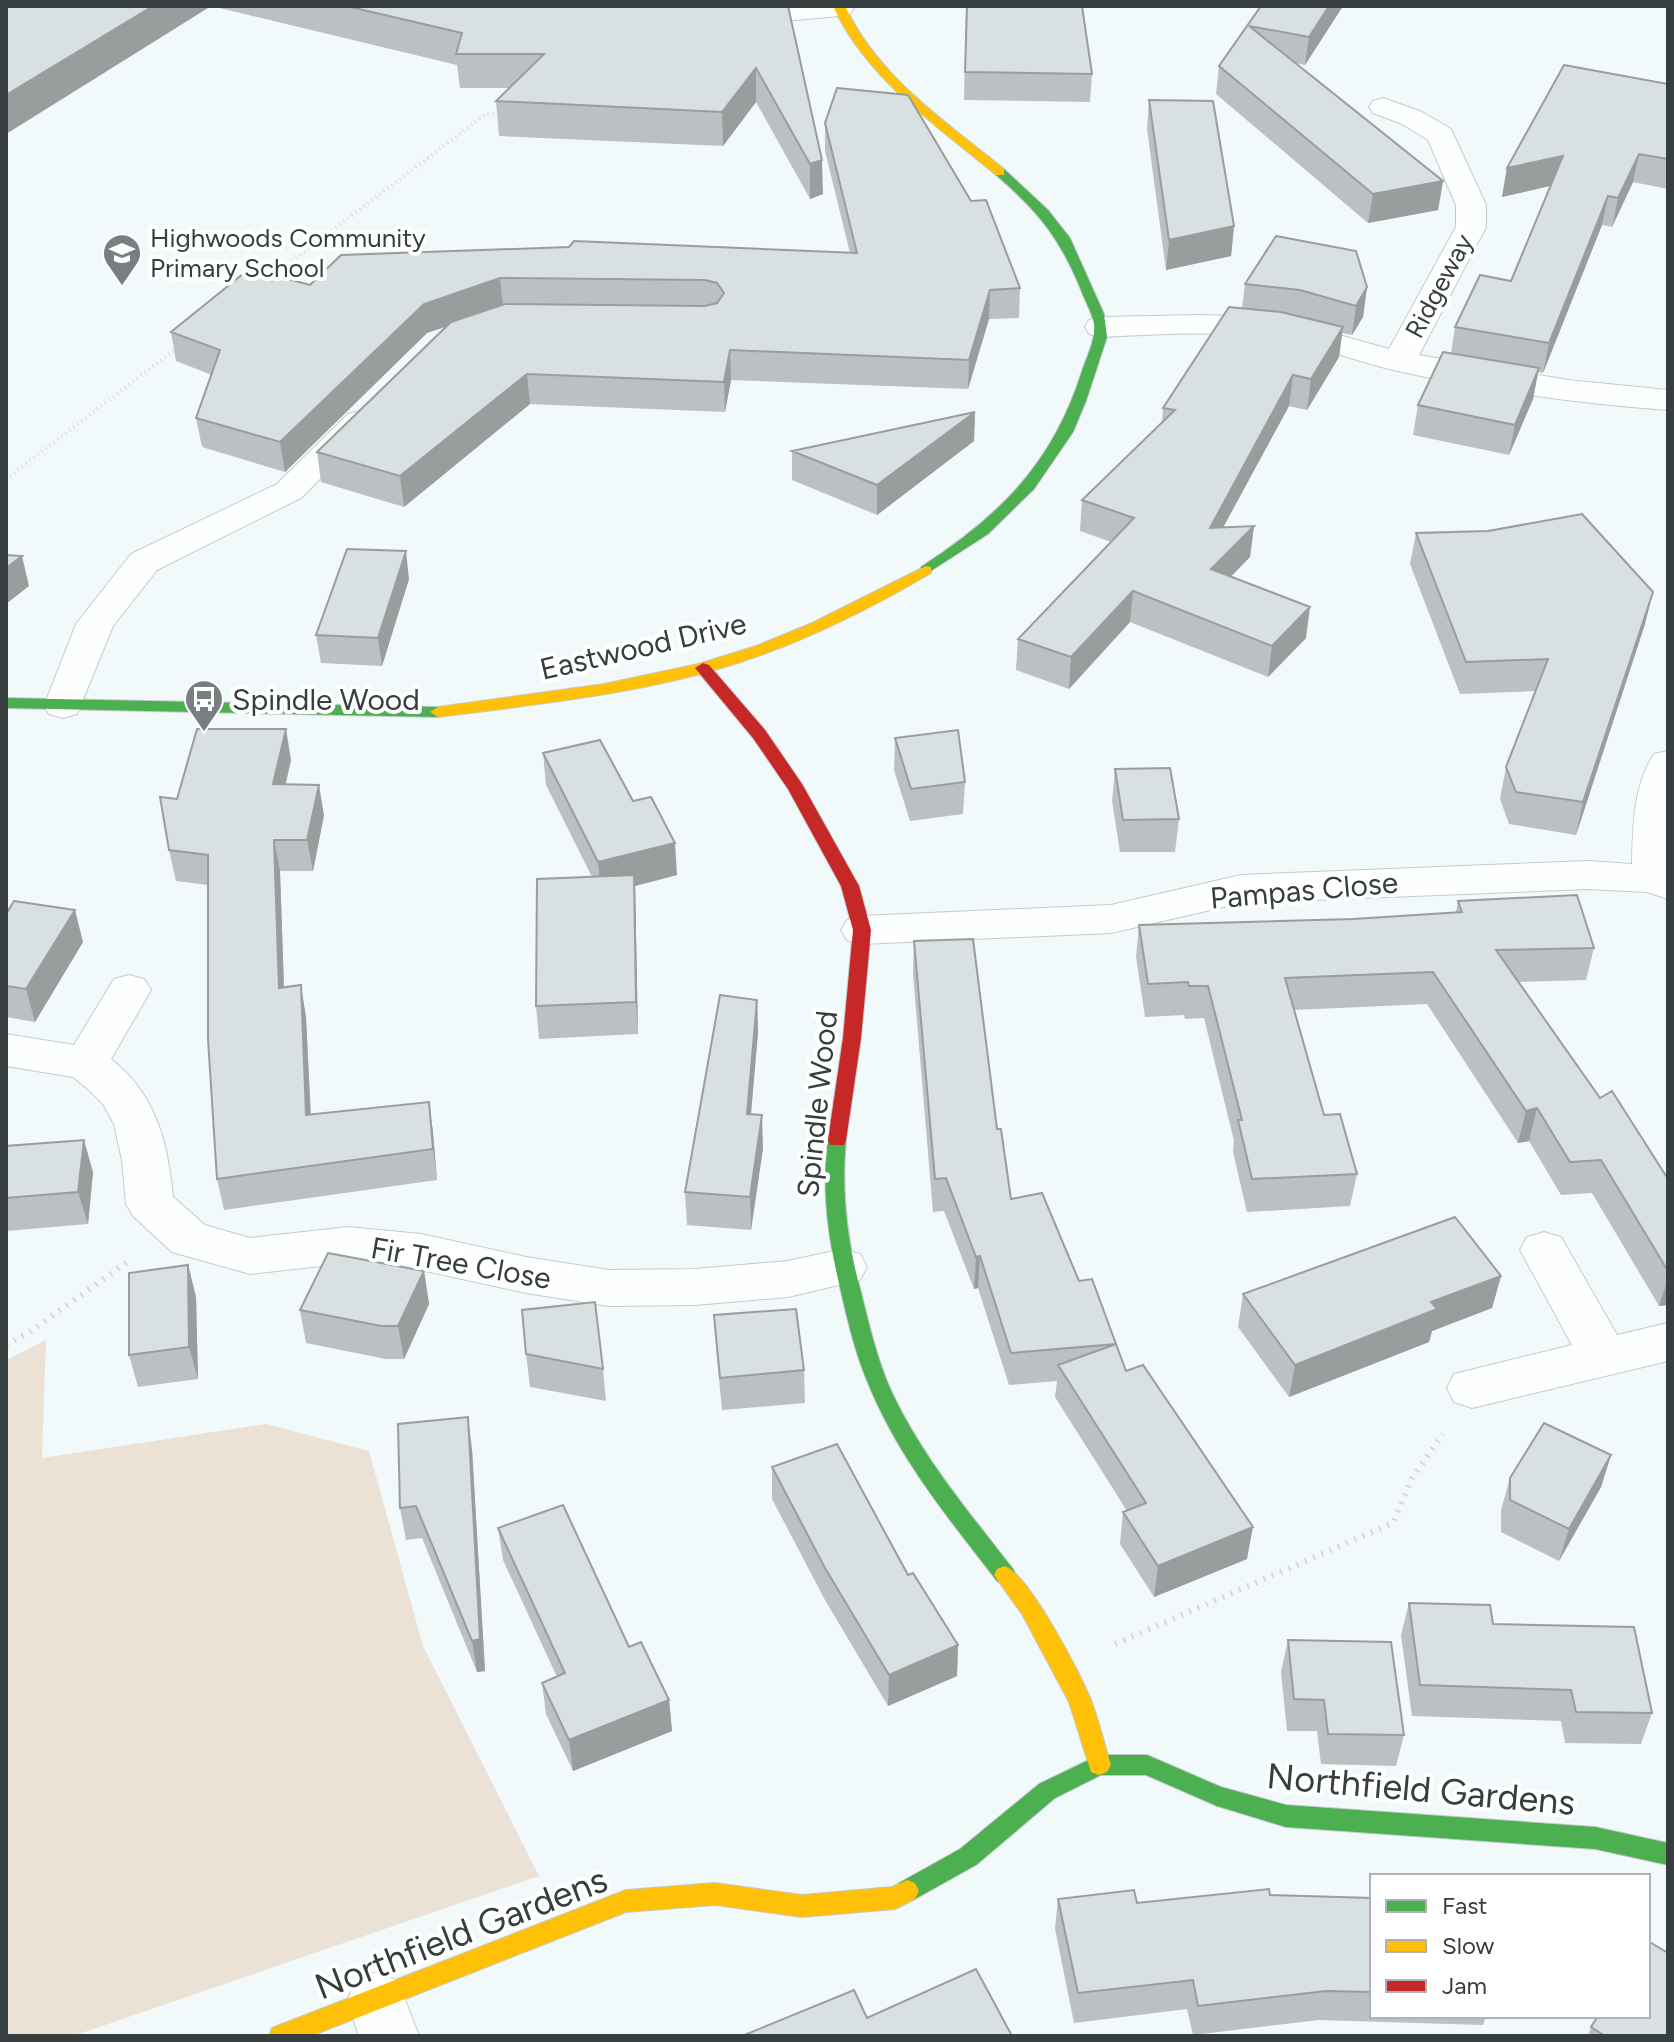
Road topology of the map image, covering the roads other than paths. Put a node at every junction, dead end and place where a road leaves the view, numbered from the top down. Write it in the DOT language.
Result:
graph roads {
  1 [pos="840,7"];
  2 [pos="709,20"];
  3 [pos="1383,107"];
  4 [pos="1101,327"];
  5 [pos="1399,361"];
  6 [pos="385,397"];
  7 [pos="1668,400"];
  8 [pos="703,668"];
  9 [pos="6,703"];
  10 [pos="63,706"];
  11 [pos="1668,763"];
  12 [pos="1660,882"];
  13 [pos="862,930"];
  14 [pos="129,990"];
  15 [pos="6,1050"];
  16 [pos="86,1063"];
  17 [pos="1544,1250"];
  18 [pos="843,1267"];
  19 [pos="1668,1342"];
  20 [pos="1604,1357"];
  21 [pos="1472,1388"];
  22 [pos="1099,1765"];
  23 [pos="1668,1854"];
  24 [pos="383,2018"];
  25 [pos="281,2036"];
  1 -- 2 [label="street"];
  1 -- 4 [label="street"];
  3 -- 5 [label="street, Ridgeway"];
  4 -- 5 [label="street"];
  4 -- 8 [label="street, Eastwood Drive"];
  5 -- 7 [label="street"];
  6 -- 10 [label="street"];
  8 -- 10 [label="street, Eastwood Drive"];
  8 -- 13 [label="street, Spindle Wood"];
  9 -- 10 [label="street, Eastwood Drive"];
  11 -- 12 [label="street, Pampas Close"];
  12 -- 13 [label="street, Pampas Close"];
  13 -- 18 [label="street, Spindle Wood"];
  14 -- 16 [label="street"];
  15 -- 16 [label="street"];
  16 -- 18 [label="street, Fir Tree Close"];
  17 -- 20 [label="street"];
  18 -- 22 [label="street, Spindle Wood"];
  19 -- 20 [label="street"];
  20 -- 21 [label="street"];
  22 -- 23 [label="street, Northfield Gardens"];
  22 -- 24 [label="street, Northfield Gardens"];
  24 -- 25 [label="street, Northfield Gardens"];
}
